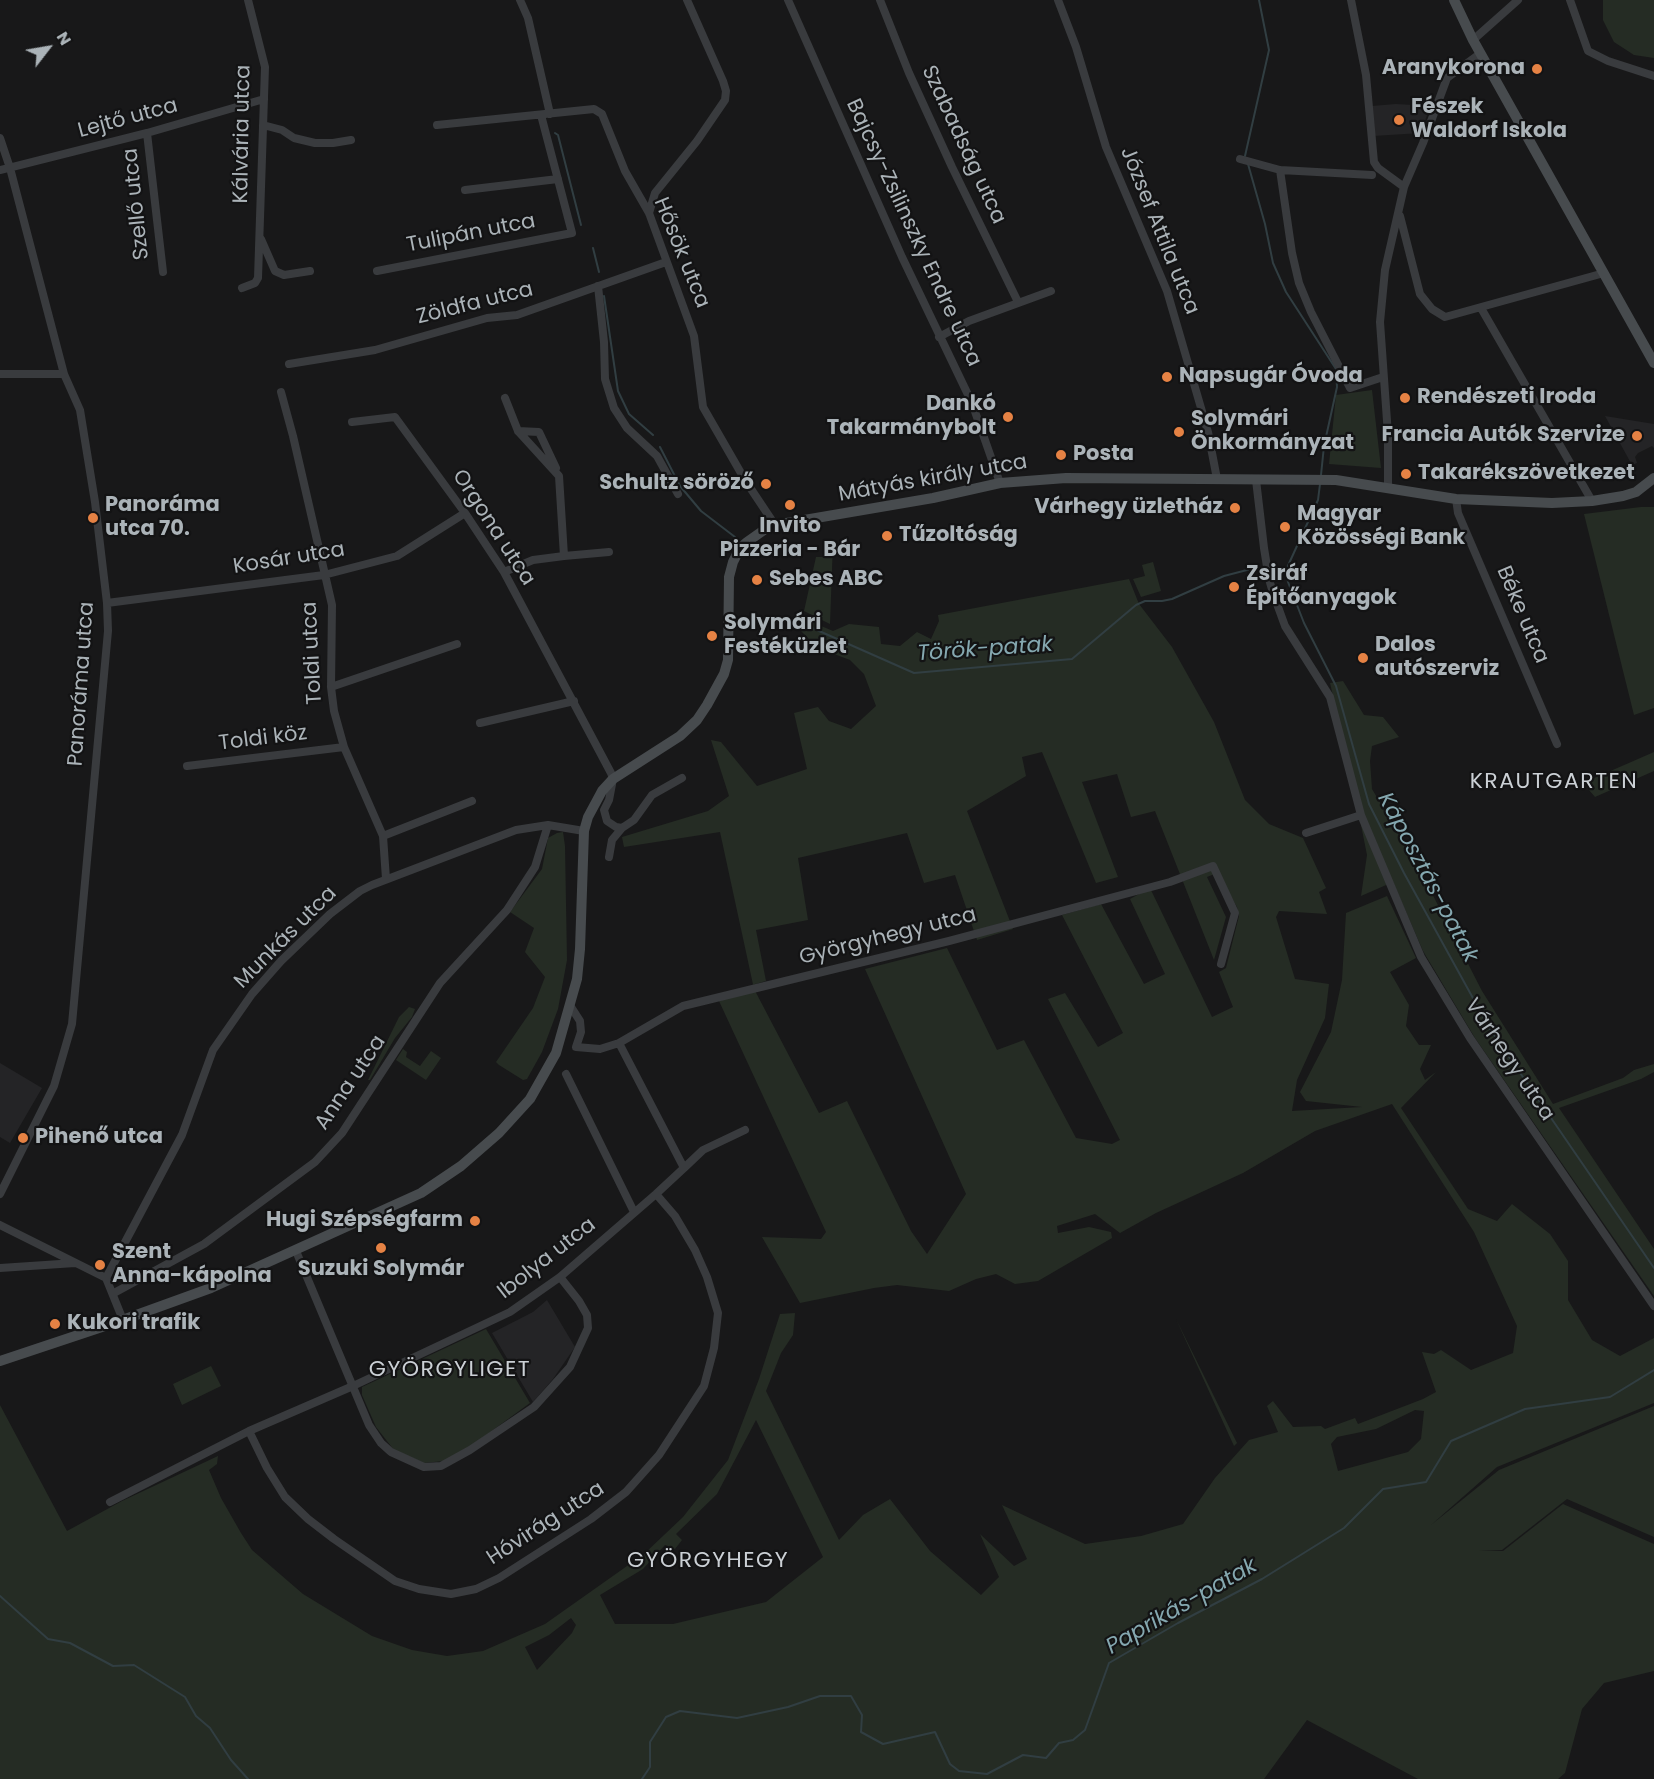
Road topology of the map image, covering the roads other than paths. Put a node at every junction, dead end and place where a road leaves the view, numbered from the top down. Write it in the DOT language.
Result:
graph roads {
  1 [pos="248,0"];
  2 [pos="520,0"];
  3 [pos="687,0"];
  4 [pos="788,0"];
  5 [pos="880,0"];
  6 [pos="1058,0"];
  7 [pos="1351,0"];
  8 [pos="1454,0"];
  9 [pos="1518,0"];
  10 [pos="1570,0"];
  11 [pos="1473,39"];
  12 [pos="1480,53"];
  13 [pos="1654,76"];
  14 [pos="264,99"];
  15 [pos="550,114"];
  16 [pos="541,115"];
  17 [pos="263,124"];
  18 [pos="437,125"];
  19 [pos="147,133"];
  20 [pos="0,138"];
  21 [pos="351,140"];
  22 [pos="1240,159"];
  23 [pos="10,168"];
  24 [pos="0,170"];
  25 [pos="1280,170"];
  26 [pos="1371,175"];
  27 [pos="558,178"];
  28 [pos="1404,187"];
  29 [pos="465,190"];
  30 [pos="649,213"];
  31 [pos="1399,213"];
  32 [pos="259,235"];
  33 [pos="666,262"];
  34 [pos="310,271"];
  35 [pos="377,271"];
  36 [pos="163,272"];
  37 [pos="1604,273"];
  38 [pos="598,286"];
  39 [pos="242,288"];
  40 [pos="1051,291"];
  41 [pos="1018,303"];
  42 [pos="1481,308"];
  43 [pos="939,337"];
  44 [pos="1654,363"];
  45 [pos="289,364"];
  46 [pos="0,374"];
  47 [pos="64,374"];
  48 [pos="1383,377"];
  49 [pos="281,392"];
  50 [pos="505,398"];
  51 [pos="352,422"];
  52 [pos="518,431"];
  53 [pos="559,476"];
  54 [pos="1654,478"];
  55 [pos="1217,479"];
  56 [pos="1256,480"];
  57 [pos="1000,483"];
  58 [pos="1388,488"];
  59 [pos="678,494"];
  60 [pos="1456,499"];
  61 [pos="1592,501"];
  62 [pos="465,513"];
  63 [pos="776,525"];
  64 [pos="609,552"];
  65 [pos="564,556"];
  66 [pos="504,572"];
  67 [pos="324,575"];
  68 [pos="107,603"];
  69 [pos="457,644"];
  70 [pos="331,687"];
  71 [pos="574,701"];
  72 [pos="480,723"];
  73 [pos="1557,744"];
  74 [pos="344,747"];
  75 [pos="187,766"];
  76 [pos="682,778"];
  77 [pos="614,779"];
  78 [pos="472,801"];
  79 [pos="1361,815"];
  80 [pos="548,825"];
  81 [pos="622,828"];
  82 [pos="585,831"];
  83 [pos="1306,833"];
  84 [pos="383,836"];
  85 [pos="609,857"];
  86 [pos="386,879"];
  87 [pos="1221,964"];
  88 [pos="571,1007"];
  89 [pos="620,1042"];
  90 [pos="566,1074"];
  91 [pos="745,1130"];
  92 [pos="684,1168"];
  93 [pos="0,1194"];
  94 [pos="657,1194"];
  95 [pos="634,1212"];
  96 [pos="0,1225"];
  97 [pos="296,1251"];
  98 [pos="77,1263"];
  99 [pos="0,1268"];
  100 [pos="560,1277"];
  101 [pos="106,1278"];
  102 [pos="114,1293"];
  103 [pos="1654,1306"];
  104 [pos="123,1320"];
  105 [pos="0,1361"];
  106 [pos="353,1386"];
  107 [pos="249,1431"];
  108 [pos="110,1502"];
  1 -- 14 [label="street, Kálvária utca"];
  2 -- 15 [label="street"];
  3 -- 30 [label="street"];
  4 -- 43 [label="street, Bajcsy-Zsilinszky Endre utca"];
  5 -- 41 [label="street, Szabadság utca"];
  6 -- 55 [label="street, József Attila utca"];
  7 -- 28 [label="street"];
  8 -- 11 [label="main road"];
  9 -- 11 [label="street"];
  10 -- 13 [label="street"];
  11 -- 12 [label="main road"];
  12 -- 28 [label="street"];
  12 -- 37 [label="main road"];
  14 -- 17 [label="street, Kálvária utca"];
  14 -- 19 [label="street, Lejtő utca"];
  15 -- 16 [label="street, Hősök utca"];
  15 -- 30 [label="street, Hősök utca"];
  16 -- 18 [label="street, Hősök utca"];
  16 -- 27 [label="street"];
  17 -- 21 [label="street"];
  17 -- 32 [label="street, Kálvária utca"];
  19 -- 23 [label="street, Lejtő utca"];
  19 -- 36 [label="street, Szellő utca"];
  20 -- 23 [label="street, Panoráma utca"];
  22 -- 25 [label="street"];
  23 -- 24 [label="street, Lejtő utca"];
  23 -- 47 [label="street, Panoráma utca"];
  25 -- 26 [label="street"];
  25 -- 48 [label="street"];
  27 -- 29 [label="street"];
  27 -- 35 [label="street, Tulipán utca"];
  28 -- 31 [label="street"];
  30 -- 33 [label="street, Hősök utca"];
  31 -- 42 [label="street"];
  31 -- 48 [label="street"];
  32 -- 34 [label="street, Kálvária utca"];
  32 -- 39 [label="street, Kálvária utca"];
  33 -- 38 [label="street, Zöldfa utca"];
  33 -- 63 [label="street, Hősök utca"];
  37 -- 42 [label="street"];
  37 -- 44 [label="main road"];
  38 -- 45 [label="street, Zöldfa utca"];
  38 -- 59 [label="street"];
  40 -- 41 [label="street"];
  41 -- 43 [label="street"];
  42 -- 61 [label="street"];
  43 -- 57 [label="street, Bajcsy-Zsilinszky Endre utca"];
  46 -- 47 [label="street"];
  47 -- 68 [label="street, Panoráma utca"];
  48 -- 58 [label="street"];
  49 -- 67 [label="street, Toldi utca"];
  50 -- 52 [label="street"];
  51 -- 62 [label="street, Orgona utca"];
  52 -- 53 [label="street"];
  52 -- 53 [label="street"];
  53 -- 65 [label="street"];
  54 -- 61 [label="main road, Mátyás király utca"];
  55 -- 56 [label="main road, Mátyás király utca"];
  55 -- 57 [label="main road, Mátyás király utca"];
  56 -- 58 [label="main road, Mátyás király utca"];
  56 -- 79 [label="street, Várhegy utca"];
  57 -- 63 [label="main road, Mátyás király utca"];
  58 -- 60 [label="main road, Mátyás király utca"];
  60 -- 61 [label="main road, Mátyás király utca"];
  60 -- 73 [label="street, Béke utca"];
  62 -- 66 [label="street, Orgona utca"];
  62 -- 67 [label="street, Kosár utca"];
  63 -- 77 [label="main road, Mátyás király utca"];
  64 -- 65 [label="street"];
  65 -- 66 [label="street"];
  66 -- 71 [label="street, Orgona utca"];
  67 -- 68 [label="street, Kosár utca"];
  67 -- 70 [label="street, Toldi utca"];
  68 -- 93 [label="street, Panoráma utca"];
  69 -- 70 [label="street"];
  70 -- 74 [label="street, Toldi utca"];
  71 -- 72 [label="street"];
  71 -- 77 [label="street, Orgona utca"];
  74 -- 75 [label="street, Toldi köz"];
  74 -- 84 [label="street, Toldi utca"];
  76 -- 81 [label="street"];
  77 -- 81 [label="street"];
  77 -- 82 [label="main road, Mátyás király utca"];
  78 -- 84 [label="street"];
  79 -- 83 [label="street"];
  79 -- 103 [label="street, Várhegy utca"];
  80 -- 82 [label="street, Munkás utca"];
  80 -- 86 [label="street, Munkás utca"];
  80 -- 102 [label="street, Anna utca"];
  81 -- 85 [label="street"];
  82 -- 88 [label="main road, Mátyás király utca"];
  84 -- 86 [label="street, Toldi utca"];
  86 -- 101 [label="street, Munkás utca"];
  87 -- 89 [label="street, Györgyhegy utca"];
  88 -- 89 [label="street, Györgyhegy utca"];
  88 -- 97 [label="main road, Mátyás király utca"];
  89 -- 92 [label="street"];
  90 -- 95 [label="street"];
  91 -- 92 [label="street"];
  92 -- 94 [label="street, Ibolya utca"];
  94 -- 95 [label="street, Ibolya utca"];
  94 -- 107 [label="street, Hóvirág utca"];
  95 -- 100 [label="street, Ibolya utca"];
  96 -- 98 [label="street"];
  97 -- 104 [label="main road, Mátyás király utca"];
  97 -- 106 [label="street"];
  98 -- 99 [label="street"];
  98 -- 101 [label="street"];
  100 -- 106 [label="street, Ibolya utca"];
  100 -- 106 [label="street"];
  101 -- 102 [label="street"];
  102 -- 104 [label="street"];
  104 -- 105 [label="main road, Mátyás király utca"];
  106 -- 107 [label="street, Ibolya utca"];
  107 -- 108 [label="street, Ibolya utca"];
}
